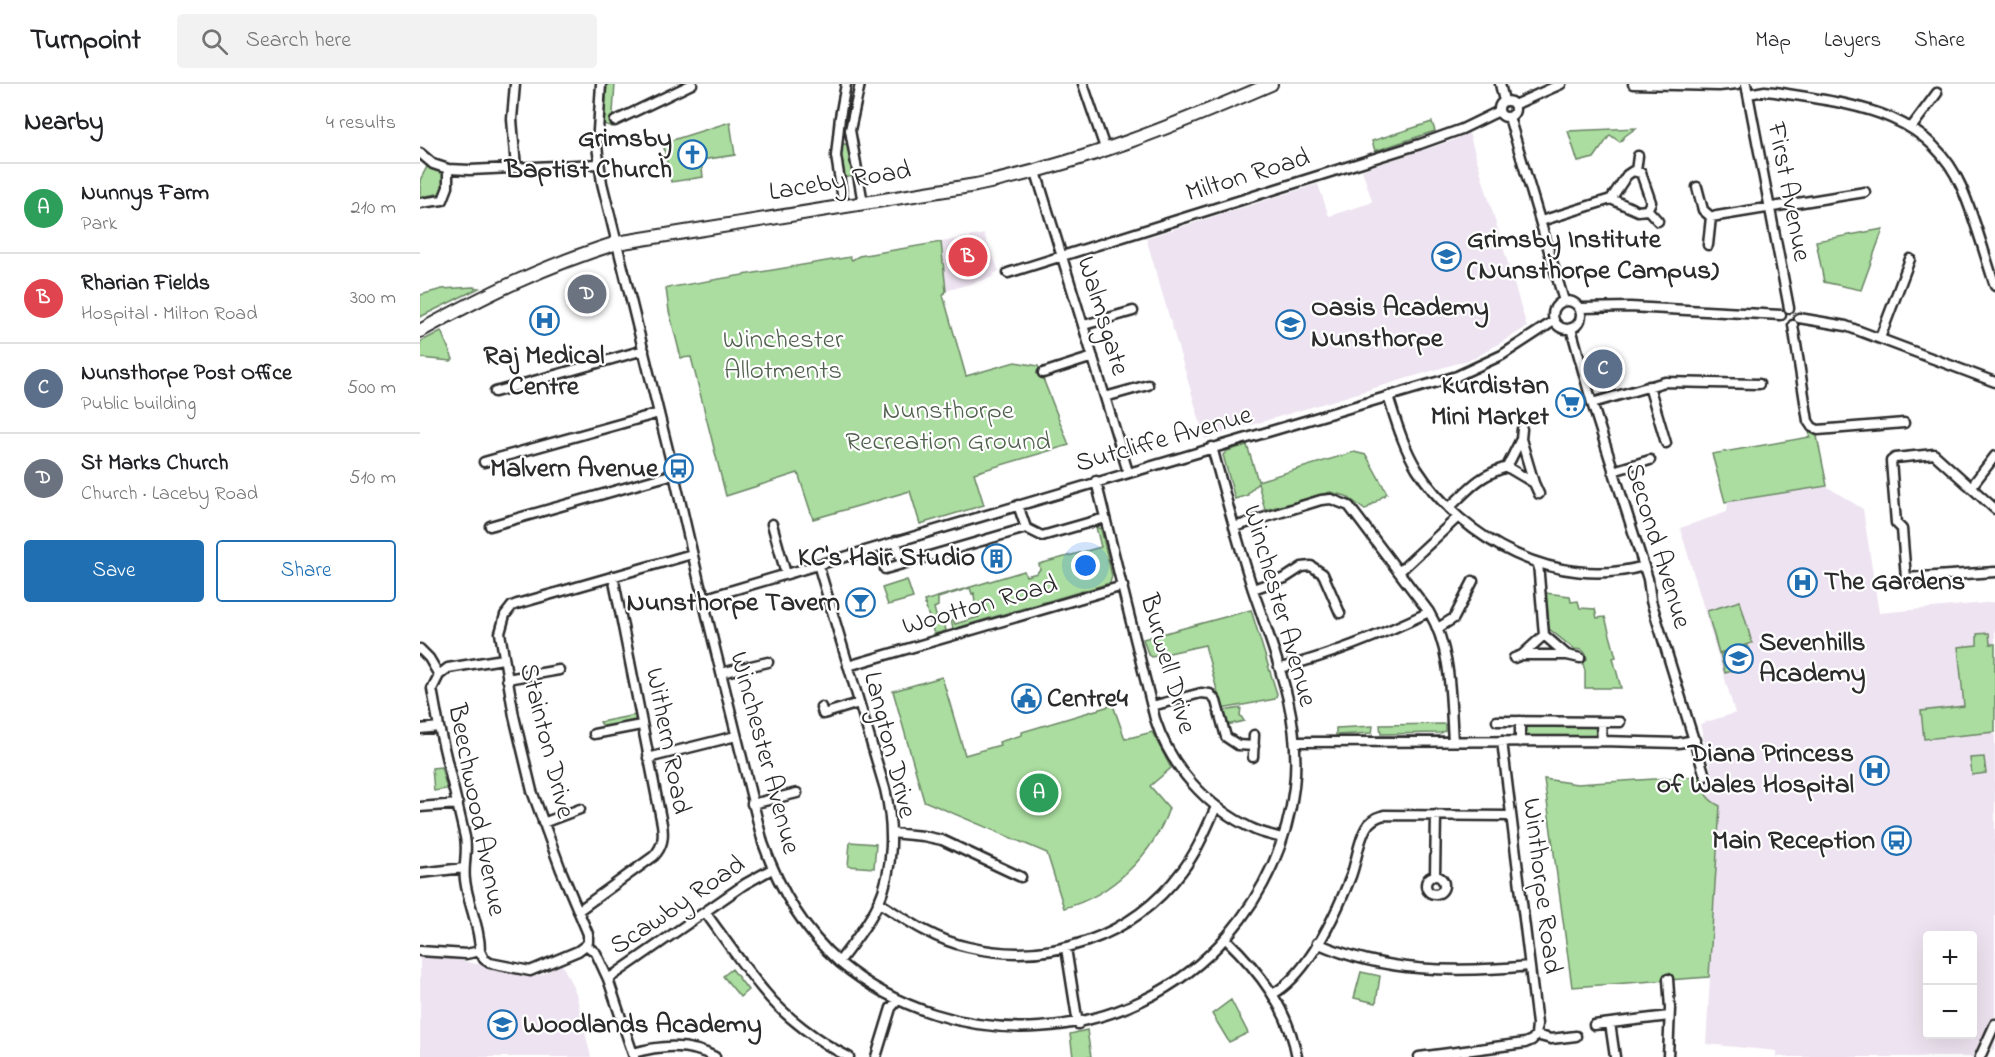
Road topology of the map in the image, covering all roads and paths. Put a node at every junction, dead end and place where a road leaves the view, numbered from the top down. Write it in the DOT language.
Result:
graph roads {
  1 [pos="515,84"];
  2 [pos="601,84"];
  3 [pos="692,84"];
  4 [pos="846,84"];
  5 [pos="860,84"];
  6 [pos="1083,84"];
  7 [pos="1271,84"];
  8 [pos="1500,84"];
  9 [pos="1561,84"];
  10 [pos="1633,84"];
  11 [pos="1737,84"];
  12 [pos="1746,84"];
  13 [pos="1937,93"];
  14 [pos="1748,94"];
  15 [pos="1504,100"];
  16 [pos="1514,105"];
  17 [pos="1499,111"];
  18 [pos="1509,117"];
  19 [pos="615,121"];
  20 [pos="1911,128"];
  21 [pos="837,138"];
  22 [pos="850,138"];
  23 [pos="1105,148"];
  24 [pos="420,153"];
  25 [pos="1638,156"];
  26 [pos="598,164"];
  27 [pos="516,168"];
  28 [pos="448,169"];
  29 [pos="1636,171"];
  30 [pos="1036,172"];
  31 [pos="1697,187"];
  32 [pos="1866,192"];
  33 [pos="1611,199"];
  34 [pos="420,203"];
  35 [pos="863,204"];
  36 [pos="844,206"];
  37 [pos="1771,208"];
  38 [pos="1648,210"];
  39 [pos="1711,217"];
  40 [pos="1541,221"];
  41 [pos="1658,221"];
  42 [pos="617,243"];
  43 [pos="1708,245"];
  44 [pos="1063,256"];
  45 [pos="1910,259"];
  46 [pos="1008,273"];
  47 [pos="1995,286"];
  48 [pos="1564,301"];
  49 [pos="1580,308"];
  50 [pos="1789,308"];
  51 [pos="1133,311"];
  52 [pos="1781,315"];
  53 [pos="1554,321"];
  54 [pos="1796,322"];
  55 [pos="1084,325"];
  56 [pos="1572,328"];
  57 [pos="420,330"];
  58 [pos="1880,338"];
  59 [pos="644,350"];
  60 [pos="1093,357"];
  61 [pos="1043,373"];
  62 [pos="1995,382"];
  63 [pos="1759,384"];
  64 [pos="1148,385"];
  65 [pos="1649,386"];
  66 [pos="495,392"];
  67 [pos="1388,396"];
  68 [pos="1105,397"];
  69 [pos="1592,403"];
  70 [pos="659,413"];
  71 [pos="1904,423"];
  72 [pos="1522,429"];
  73 [pos="1521,439"];
  74 [pos="1666,443"];
  75 [pos="1212,447"];
  76 [pos="1995,456"];
  77 [pos="1650,459"];
  78 [pos="484,462"];
  79 [pos="1507,467"];
  80 [pos="1613,471"];
  81 [pos="1128,472"];
  82 [pos="674,474"];
  83 [pos="1096,481"];
  84 [pos="1534,483"];
  85 [pos="1971,487"];
  86 [pos="1539,494"];
  87 [pos="1018,505"];
  88 [pos="1449,508"];
  89 [pos="1995,509"];
  90 [pos="1458,517"];
  91 [pos="1105,518"];
  92 [pos="772,524"];
  93 [pos="490,526"];
  94 [pos="1234,527"];
  95 [pos="1026,528"];
  96 [pos="896,541"];
  97 [pos="692,554"];
  98 [pos="1538,563"];
  99 [pos="818,564"];
  100 [pos="902,564"];
  101 [pos="1644,566"];
  102 [pos="885,569"];
  103 [pos="1399,572"];
  104 [pos="1995,572"];
  105 [pos="786,574"];
  106 [pos="613,576"];
  107 [pos="1473,581"];
  108 [pos="1124,586"];
  109 [pos="1253,589"];
  110 [pos="706,598"];
  111 [pos="1429,612"];
  112 [pos="1340,613"];
  113 [pos="1438,628"];
  114 [pos="1544,635"];
  115 [pos="420,649"];
  116 [pos="1567,655"];
  117 [pos="503,658"];
  118 [pos="1580,658"];
  119 [pos="768,662"];
  120 [pos="848,666"];
  121 [pos="1281,668"];
  122 [pos="559,670"];
  123 [pos="721,673"];
  124 [pos="439,675"];
  125 [pos="507,679"];
  126 [pos="859,703"];
  127 [pos="1152,706"];
  128 [pos="823,714"];
  129 [pos="1520,721"];
  130 [pos="1497,722"];
  131 [pos="1620,722"];
  132 [pos="1600,723"];
  133 [pos="641,725"];
  134 [pos="439,728"];
  135 [pos="420,729"];
  136 [pos="594,734"];
  137 [pos="1254,735"];
  138 [pos="736,736"];
  139 [pos="1695,740"];
  140 [pos="1453,741"];
  141 [pos="1502,741"];
  142 [pos="1602,741"];
  143 [pos="1295,742"];
  144 [pos="1520,742"];
  145 [pos="1254,746"];
  146 [pos="1253,757"];
  147 [pos="648,758"];
  148 [pos="1705,776"];
  149 [pos="797,793"];
  150 [pos="458,804"];
  151 [pos="752,804"];
  152 [pos="420,807"];
  153 [pos="1216,807"];
  154 [pos="580,809"];
  155 [pos="1436,815"];
  156 [pos="1511,816"];
  157 [pos="543,823"];
  158 [pos="891,833"];
  159 [pos="1282,838"];
  160 [pos="464,868"];
  161 [pos="772,869"];
  162 [pos="420,873"];
  163 [pos="1435,876"];
  164 [pos="1021,877"];
  165 [pos="878,903"];
  166 [pos="578,911"];
  167 [pos="705,912"];
  168 [pos="1225,938"];
  169 [pos="1317,944"];
  170 [pos="586,945"];
  171 [pos="1066,948"];
  172 [pos="420,951"];
  173 [pos="480,951"];
  174 [pos="839,962"];
  175 [pos="1529,966"];
  176 [pos="608,979"];
  177 [pos="1668,980"];
  178 [pos="1273,994"];
  179 [pos="897,1001"];
  180 [pos="1669,1016"];
  181 [pos="1610,1023"];
  182 [pos="1078,1024"];
  183 [pos="1995,1024"];
  184 [pos="1594,1025"];
  185 [pos="1536,1035"];
  186 [pos="1576,1036"];
  187 [pos="633,1055"];
  188 [pos="715,1057"];
  189 [pos="849,1057"];
  190 [pos="876,1057"];
  191 [pos="1297,1057"];
  192 [pos="1419,1057"];
  193 [pos="1616,1057"];
  194 [pos="1668,1057"];
  195 [pos="1980,1057"];
  1 -- 27 [label="street"];
  2 -- 26 [label="street, Winchester Avenue"];
  3 -- 19 [label="street"];
  4 -- 21 [label="street"];
  5 -- 22 [label="street"];
  6 -- 23 [label="street"];
  7 -- 23 [label="highway, Laceby Road"];
  8 -- 15 [label="street"];
  9 -- 16 [label="street"];
  10 -- 11 [label="street"];
  12 -- 14 [label="street, First Avenue"];
  13 -- 20 [label="street"];
  14 -- 20 [label="street"];
  14 -- 37 [label="street, First Avenue"];
  15 -- 16 [label="street"];
  15 -- 17 [label="street"];
  16 -- 18 [label="street"];
  17 -- 18 [label="street"];
  17 -- 44 [label="street, Milton Road"];
  18 -- 40 [label="street"];
  20 -- 47 [label="street"];
  21 -- 22 [label="street"];
  21 -- 36 [label="street"];
  22 -- 35 [label="street"];
  23 -- 30 [label="highway, Laceby Road"];
  24 -- 28 [label="street"];
  25 -- 29 [label="street"];
  26 -- 27 [label="street"];
  26 -- 42 [label="street, Winchester Avenue"];
  27 -- 28 [label="street"];
  28 -- 34 [label="street"];
  29 -- 33 [label="street"];
  29 -- 38 [label="street"];
  30 -- 35 [label="highway, Laceby Road"];
  30 -- 44 [label="street, Walmsgate"];
  31 -- 39 [label="street"];
  32 -- 37 [label="street"];
  33 -- 38 [label="street"];
  33 -- 40 [label="street"];
  35 -- 36 [label="highway, Laceby Road"];
  36 -- 42 [label="highway, Laceby Road"];
  37 -- 39 [label="street"];
  37 -- 50 [label="street, First Avenue"];
  38 -- 41 [label="street"];
  39 -- 43 [label="street"];
  40 -- 48 [label="street"];
  42 -- 57 [label="highway, Laceby Road"];
  42 -- 59 [label="street, Winchester Avenue"];
  44 -- 46 [label="street, Milton Road"];
  44 -- 55 [label="street, Walmsgate"];
  45 -- 58 [label="street"];
  48 -- 49 [label="street"];
  48 -- 53 [label="street"];
  49 -- 52 [label="street"];
  49 -- 56 [label="street"];
  50 -- 52 [label="street"];
  50 -- 54 [label="street"];
  51 -- 55 [label="street"];
  52 -- 54 [label="street"];
  53 -- 56 [label="street"];
  53 -- 67 [label="street, Sutcliffe Avenue"];
  54 -- 58 [label="street"];
  54 -- 71 [label="street"];
  55 -- 60 [label="street, Walmsgate"];
  56 -- 69 [label="street, Second Avenue"];
  58 -- 62 [label="street"];
  59 -- 66 [label="street"];
  59 -- 70 [label="street, Winchester Avenue"];
  60 -- 61 [label="street"];
  60 -- 68 [label="street, Walmsgate"];
  63 -- 65 [label="street"];
  64 -- 68 [label="street"];
  65 -- 69 [label="street"];
  65 -- 74 [label="street"];
  67 -- 75 [label="street, Sutcliffe Avenue"];
  67 -- 88 [label="street"];
  68 -- 81 [label="street, Walmsgate"];
  69 -- 80 [label="street, Second Avenue"];
  70 -- 78 [label="street"];
  70 -- 82 [label="street, Winchester Avenue"];
  72 -- 73 [label="street"];
  73 -- 79 [label="street"];
  73 -- 84 [label="street"];
  75 -- 81 [label="street, Sutcliffe Avenue"];
  75 -- 94 [label="street, Winchester Avenue"];
  76 -- 85 [label="street"];
  77 -- 80 [label="street"];
  79 -- 84 [label="street"];
  79 -- 88 [label="street"];
  80 -- 101 [label="street, Second Avenue"];
  81 -- 83 [label="street, Sutcliffe Avenue"];
  82 -- 93 [label="street"];
  82 -- 97 [label="street, Winchester Avenue"];
  83 -- 87 [label="street, Sutcliffe Avenue"];
  83 -- 91 [label="street, Burwell Drive"];
  84 -- 86 [label="street"];
  85 -- 89 [label="street"];
  85 -- 104 [label="street"];
  87 -- 95 [label="street"];
  87 -- 96 [label="street, Sutcliffe Avenue"];
  88 -- 90 [label="street"];
  90 -- 98 [label="street"];
  90 -- 103 [label="street"];
  91 -- 95 [label="street"];
  91 -- 108 [label="street, Burwell Drive"];
  92 -- 105 [label="street"];
  94 -- 103 [label="street"];
  94 -- 109 [label="street, Winchester Avenue"];
  95 -- 100 [label="street"];
  96 -- 99 [label="street, Sutcliffe Avenue"];
  96 -- 100 [label="street"];
  97 -- 106 [label="street, Stainton Drive"];
  97 -- 110 [label="street, Winchester Avenue"];
  98 -- 101 [label="street"];
  98 -- 114 [label="street"];
  99 -- 105 [label="street, Sutcliffe Avenue"];
  99 -- 120 [label="street, Langton Drive"];
  100 -- 102 [label="street"];
  101 -- 139 [label="street, Second Avenue"];
  103 -- 111 [label="street"];
  105 -- 110 [label="street, Sutcliffe Avenue"];
  106 -- 117 [label="street, Stainton Drive"];
  106 -- 133 [label="street, Withern Road"];
  107 -- 113 [label="street"];
  108 -- 120 [label="street, Wootton Road"];
  108 -- 127 [label="street, Burwell Drive"];
  109 -- 112 [label="street"];
  109 -- 121 [label="street, Winchester Avenue"];
  110 -- 123 [label="street, Winchester Avenue"];
  111 -- 113 [label="street"];
  111 -- 121 [label="street"];
  113 -- 140 [label="street"];
  114 -- 116 [label="street"];
  114 -- 116 [label="street"];
  115 -- 124 [label="street"];
  116 -- 118 [label="street"];
  117 -- 124 [label="street, Beechwood Avenue"];
  117 -- 125 [label="street, Stainton Drive"];
  119 -- 123 [label="street"];
  120 -- 126 [label="street, Langton Drive"];
  121 -- 143 [label="street, Winchester Avenue"];
  122 -- 125 [label="street"];
  123 -- 138 [label="street, Winchester Avenue"];
  124 -- 134 [label="street, Beechwood Avenue"];
  125 -- 157 [label="street, Stainton Drive"];
  126 -- 128 [label="street"];
  126 -- 158 [label="street, Langton Drive"];
  127 -- 145 [label="street"];
  127 -- 153 [label="street, Burwell Drive"];
  129 -- 130 [label="street"];
  129 -- 132 [label="street"];
  129 -- 144 [label="street"];
  131 -- 132 [label="street"];
  132 -- 142 [label="street"];
  133 -- 136 [label="street"];
  133 -- 147 [label="street, Withern Road"];
  134 -- 135 [label="street"];
  134 -- 150 [label="street, Beechwood Avenue"];
  137 -- 145 [label="street"];
  138 -- 147 [label="street"];
  138 -- 151 [label="street, Winchester Avenue"];
  139 -- 142 [label="street"];
  139 -- 148 [label="street, Second Avenue"];
  140 -- 141 [label="street"];
  140 -- 143 [label="street"];
  141 -- 144 [label="street"];
  141 -- 156 [label="street, Winthorpe Road"];
  142 -- 144 [label="street"];
  143 -- 159 [label="street, Winchester Avenue"];
  145 -- 146 [label="street"];
  147 -- 166 [label="street, Withern Road"];
  149 -- 151 [label="street"];
  150 -- 152 [label="street"];
  150 -- 160 [label="street, Beechwood Avenue"];
  151 -- 161 [label="street, Winchester Avenue"];
  153 -- 159 [label="street, Burwell Drive"];
  153 -- 171 [label="street"];
  154 -- 157 [label="street"];
  155 -- 156 [label="street"];
  155 -- 163 [label="street"];
  155 -- 169 [label="street"];
  156 -- 175 [label="street, Winthorpe Road"];
  157 -- 166 [label="street, Stainton Drive"];
  158 -- 164 [label="street"];
  158 -- 165 [label="street, Langton Drive"];
  159 -- 168 [label="street, Winchester Avenue"];
  160 -- 162 [label="street"];
  160 -- 173 [label="street, Beechwood Avenue"];
  161 -- 167 [label="street, Scawby Road"];
  161 -- 174 [label="street, Winchester Avenue"];
  165 -- 171 [label="street"];
  165 -- 174 [label="street, Langton Drive"];
  166 -- 170 [label="street, Stainton Drive"];
  167 -- 176 [label="street, Scawby Road"];
  167 -- 189 [label="street"];
  168 -- 178 [label="street"];
  168 -- 182 [label="street, Winchester Avenue"];
  169 -- 175 [label="street"];
  169 -- 178 [label="street"];
  170 -- 173 [label="street"];
  170 -- 176 [label="street, Stainton Drive"];
  171 -- 182 [label="street"];
  172 -- 173 [label="street"];
  174 -- 179 [label="street, Winchester Avenue"];
  175 -- 185 [label="street, Winthorpe Road"];
  176 -- 187 [label="street, Stainton Drive"];
  177 -- 180 [label="street"];
  178 -- 191 [label="street"];
  179 -- 182 [label="street, Winchester Avenue"];
  179 -- 190 [label="street"];
  180 -- 181 [label="street"];
  180 -- 194 [label="street"];
  181 -- 184 [label="street"];
  181 -- 193 [label="street"];
  183 -- 195 [label="street"];
  185 -- 186 [label="street"];
  185 -- 192 [label="street"];
  187 -- 188 [label="street"];
}
